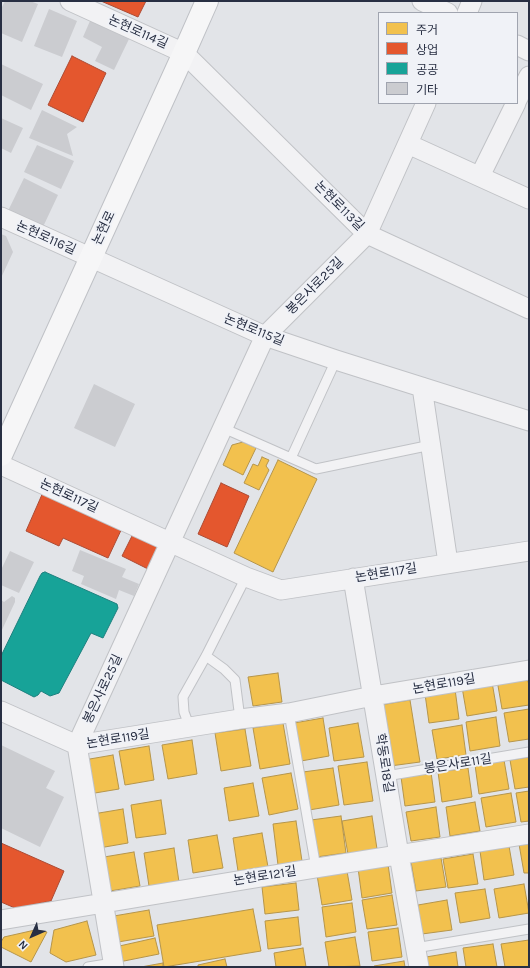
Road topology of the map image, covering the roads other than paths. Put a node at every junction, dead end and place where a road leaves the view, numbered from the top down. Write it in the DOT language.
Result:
graph roads {
  1 [pos="70,1"];
  2 [pos="206,1"];
  3 [pos="422,1"];
  4 [pos="472,1"];
  5 [pos="446,12"];
  6 [pos="467,12"];
  7 [pos="518,46"];
  8 [pos="529,51"];
  9 [pos="184,53"];
  10 [pos="529,76"];
  11 [pos="518,98"];
  12 [pos="426,104"];
  13 [pos="516,104"];
  14 [pos="408,144"];
  15 [pos="480,176"];
  16 [pos="529,199"];
  17 [pos="1,217"];
  18 [pos="367,234"];
  19 [pos="91,258"];
  20 [pos="529,309"];
  21 [pos="265,336"];
  22 [pos="336,360"];
  23 [pos="422,387"];
  24 [pos="529,421"];
  25 [pos="223,428"];
  26 [pos="431,445"];
  27 [pos="1,455"];
  28 [pos="291,458"];
  29 [pos="1,465"];
  30 [pos="170,543"];
  31 [pos="529,551"];
  32 [pos="448,563"];
  33 [pos="246,576"];
  34 [pos="354,578"];
  35 [pos="206,656"];
  36 [pos="529,670"];
  37 [pos="373,696"];
  38 [pos="1,711"];
  39 [pos="289,713"];
  40 [pos="240,719"];
  41 [pos="190,728"];
  42 [pos="77,745"];
  43 [pos="529,752"];
  44 [pos="386,776"];
  45 [pos="529,834"];
  46 [pos="399,854"];
  47 [pos="316,868"];
  48 [pos="103,903"];
  49 [pos="1,921"];
  50 [pos="529,929"];
  51 [pos="416,948"];
  52 [pos="113,965"];
  53 [pos="88,967"];
  54 [pos="419,967"];
  1 -- 9 [label="street, 논현로114길"];
  2 -- 9 [label="main road, 논현로"];
  3 -- 5 [label="street"];
  4 -- 6 [label="street"];
  7 -- 8 [label="street"];
  9 -- 18 [label="street, 논현로113길"];
  9 -- 19 [label="main road, 논현로"];
  10 -- 11 [label="street"];
  12 -- 14 [label="street, 봉은사로25길"];
  13 -- 15 [label="street"];
  14 -- 15 [label="street"];
  14 -- 18 [label="street, 봉은사로25길"];
  15 -- 16 [label="street"];
  17 -- 19 [label="street, 논현로116길"];
  18 -- 20 [label="street, 논현로113길"];
  18 -- 21 [label="street, 봉은사로25길"];
  19 -- 21 [label="street, 논현로115길"];
  19 -- 27 [label="main road, 논현로"];
  21 -- 22 [label="street, 논현로115길"];
  21 -- 25 [label="street, 봉은사로25길"];
  22 -- 23 [label="street, 논현로115길"];
  22 -- 28 [label="lane"];
  23 -- 24 [label="street, 논현로115길"];
  23 -- 26 [label="street"];
  25 -- 28 [label="lane"];
  25 -- 30 [label="street, 봉은사로25길"];
  26 -- 28 [label="lane"];
  26 -- 32 [label="street"];
  29 -- 30 [label="street, 논현로117길"];
  30 -- 33 [label="street, 논현로117길"];
  30 -- 42 [label="street, 봉은사로25길"];
  31 -- 32 [label="street, 논현로117길"];
  32 -- 34 [label="street, 논현로117길"];
  33 -- 34 [label="street, 논현로117길"];
  33 -- 35 [label="lane"];
  34 -- 37 [label="street, 학동로18길"];
  35 -- 40 [label="lane"];
  35 -- 41 [label="lane"];
  36 -- 37 [label="street, 논현로119길"];
  37 -- 39 [label="street, 논현로119길"];
  37 -- 44 [label="street, 학동로18길"];
  38 -- 42 [label="street, 논현로119길"];
  39 -- 40 [label="street, 논현로119길"];
  39 -- 47 [label="lane"];
  40 -- 41 [label="street, 논현로119길"];
  41 -- 42 [label="street, 논현로119길"];
  42 -- 48 [label="street"];
  43 -- 44 [label="lane, 봉은사로11길"];
  44 -- 46 [label="street, 학동로18길"];
  45 -- 46 [label="street, 논현로121길"];
  46 -- 47 [label="street, 논현로121길"];
  46 -- 51 [label="street, 학동로18길"];
  47 -- 48 [label="street, 논현로121길"];
  48 -- 49 [label="street, 논현로121길"];
  48 -- 52 [label="street"];
  50 -- 51 [label="lane"];
  51 -- 54 [label="street, 학동로18길"];
  52 -- 53 [label="lane"];
}
